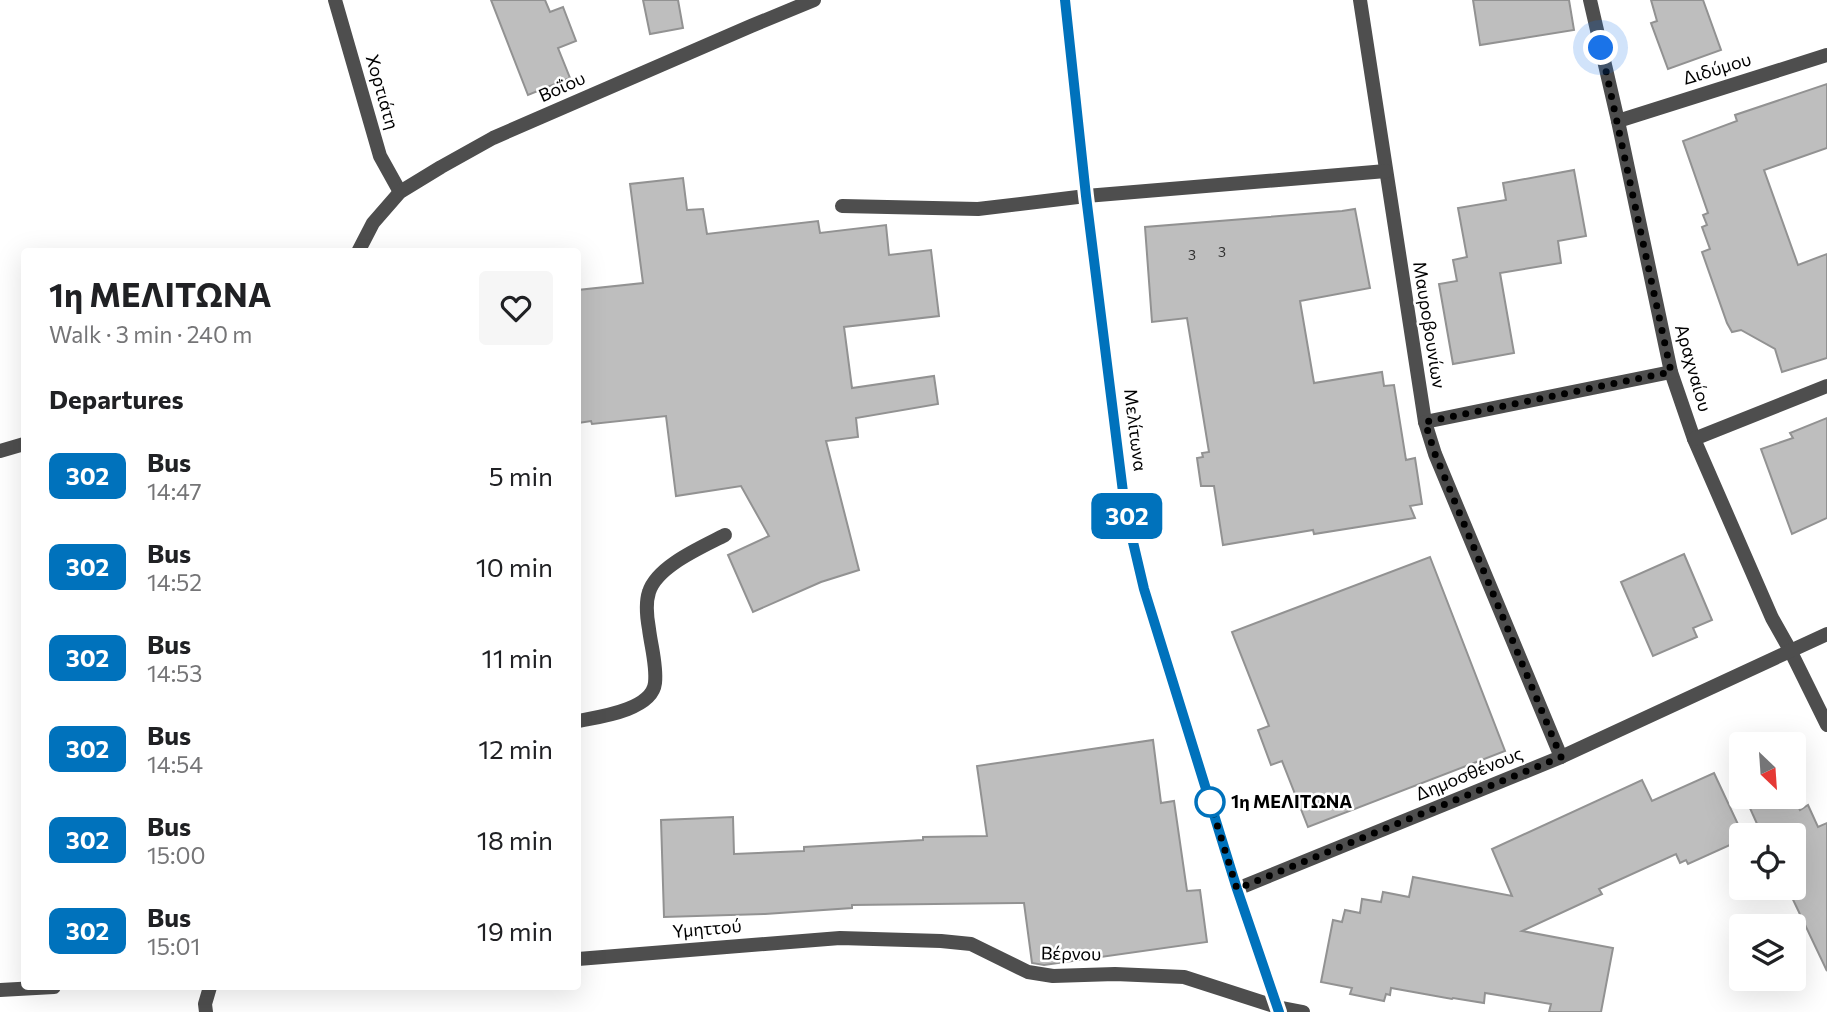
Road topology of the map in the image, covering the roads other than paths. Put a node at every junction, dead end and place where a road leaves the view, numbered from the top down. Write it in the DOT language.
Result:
graph roads {
  1 [pos="335,0"];
  2 [pos="814,0"];
  3 [pos="1065,0"];
  4 [pos="1360,0"];
  5 [pos="1590,0"];
  6 [pos="1827,55"];
  7 [pos="1618,121"];
  8 [pos="1386,171"];
  9 [pos="400,192"];
  10 [pos="1086,196"];
  11 [pos="842,206"];
  12 [pos="360,248"];
  13 [pos="1671,372"];
  14 [pos="1827,386"];
  15 [pos="1425,422"];
  16 [pos="1694,439"];
  17 [pos="21,445"];
  18 [pos="0,451"];
  19 [pos="725,536"];
  20 [pos="1827,634"];
  21 [pos="1790,650"];
  22 [pos="581,720"];
  23 [pos="1827,725"];
  24 [pos="1561,757"];
  25 [pos="1237,889"];
  26 [pos="840,938"];
  27 [pos="581,959"];
  28 [pos="21,989"];
  29 [pos="0,990"];
  30 [pos="209,990"];
  31 [pos="1278,1010"];
  32 [pos="206,1012"];
  33 [pos="1303,1012"];
  1 -- 9 [label="street, Χορτιάτη"];
  2 -- 9 [label="street, Βοΐου"];
  3 -- 10 [label="street, Μελίτωνα"];
  4 -- 8 [label="street, Μαυροβουνίων"];
  5 -- 7 [label="street, Αραχναίου"];
  6 -- 7 [label="street, Διδύμου"];
  7 -- 13 [label="street, Αραχναίου"];
  8 -- 10 [label="street"];
  8 -- 15 [label="street, Μαυροβουνίων"];
  9 -- 12 [label="street, Βοΐου"];
  10 -- 11 [label="street"];
  10 -- 25 [label="street, Μελίτωνα"];
  13 -- 15 [label="street"];
  13 -- 16 [label="street, Αραχναίου"];
  14 -- 16 [label="street"];
  15 -- 24 [label="street, Μαυροβουνίων"];
  16 -- 21 [label="street, Αραχναίου"];
  17 -- 18 [label="street"];
  19 -- 22 [label="street"];
  20 -- 21 [label="street, Δημοσθένους"];
  21 -- 23 [label="street, Αραχναίου"];
  21 -- 24 [label="street, Δημοσθένους"];
  24 -- 25 [label="street, Δημοσθένους"];
  25 -- 31 [label="street, Μελίτωνα"];
  26 -- 27 [label="street, Υμηττού"];
  26 -- 31 [label="street, Βέρνου"];
  28 -- 29 [label="street"];
  30 -- 32 [label="street"];
  31 -- 33 [label="street, Βέρνου"];
}
